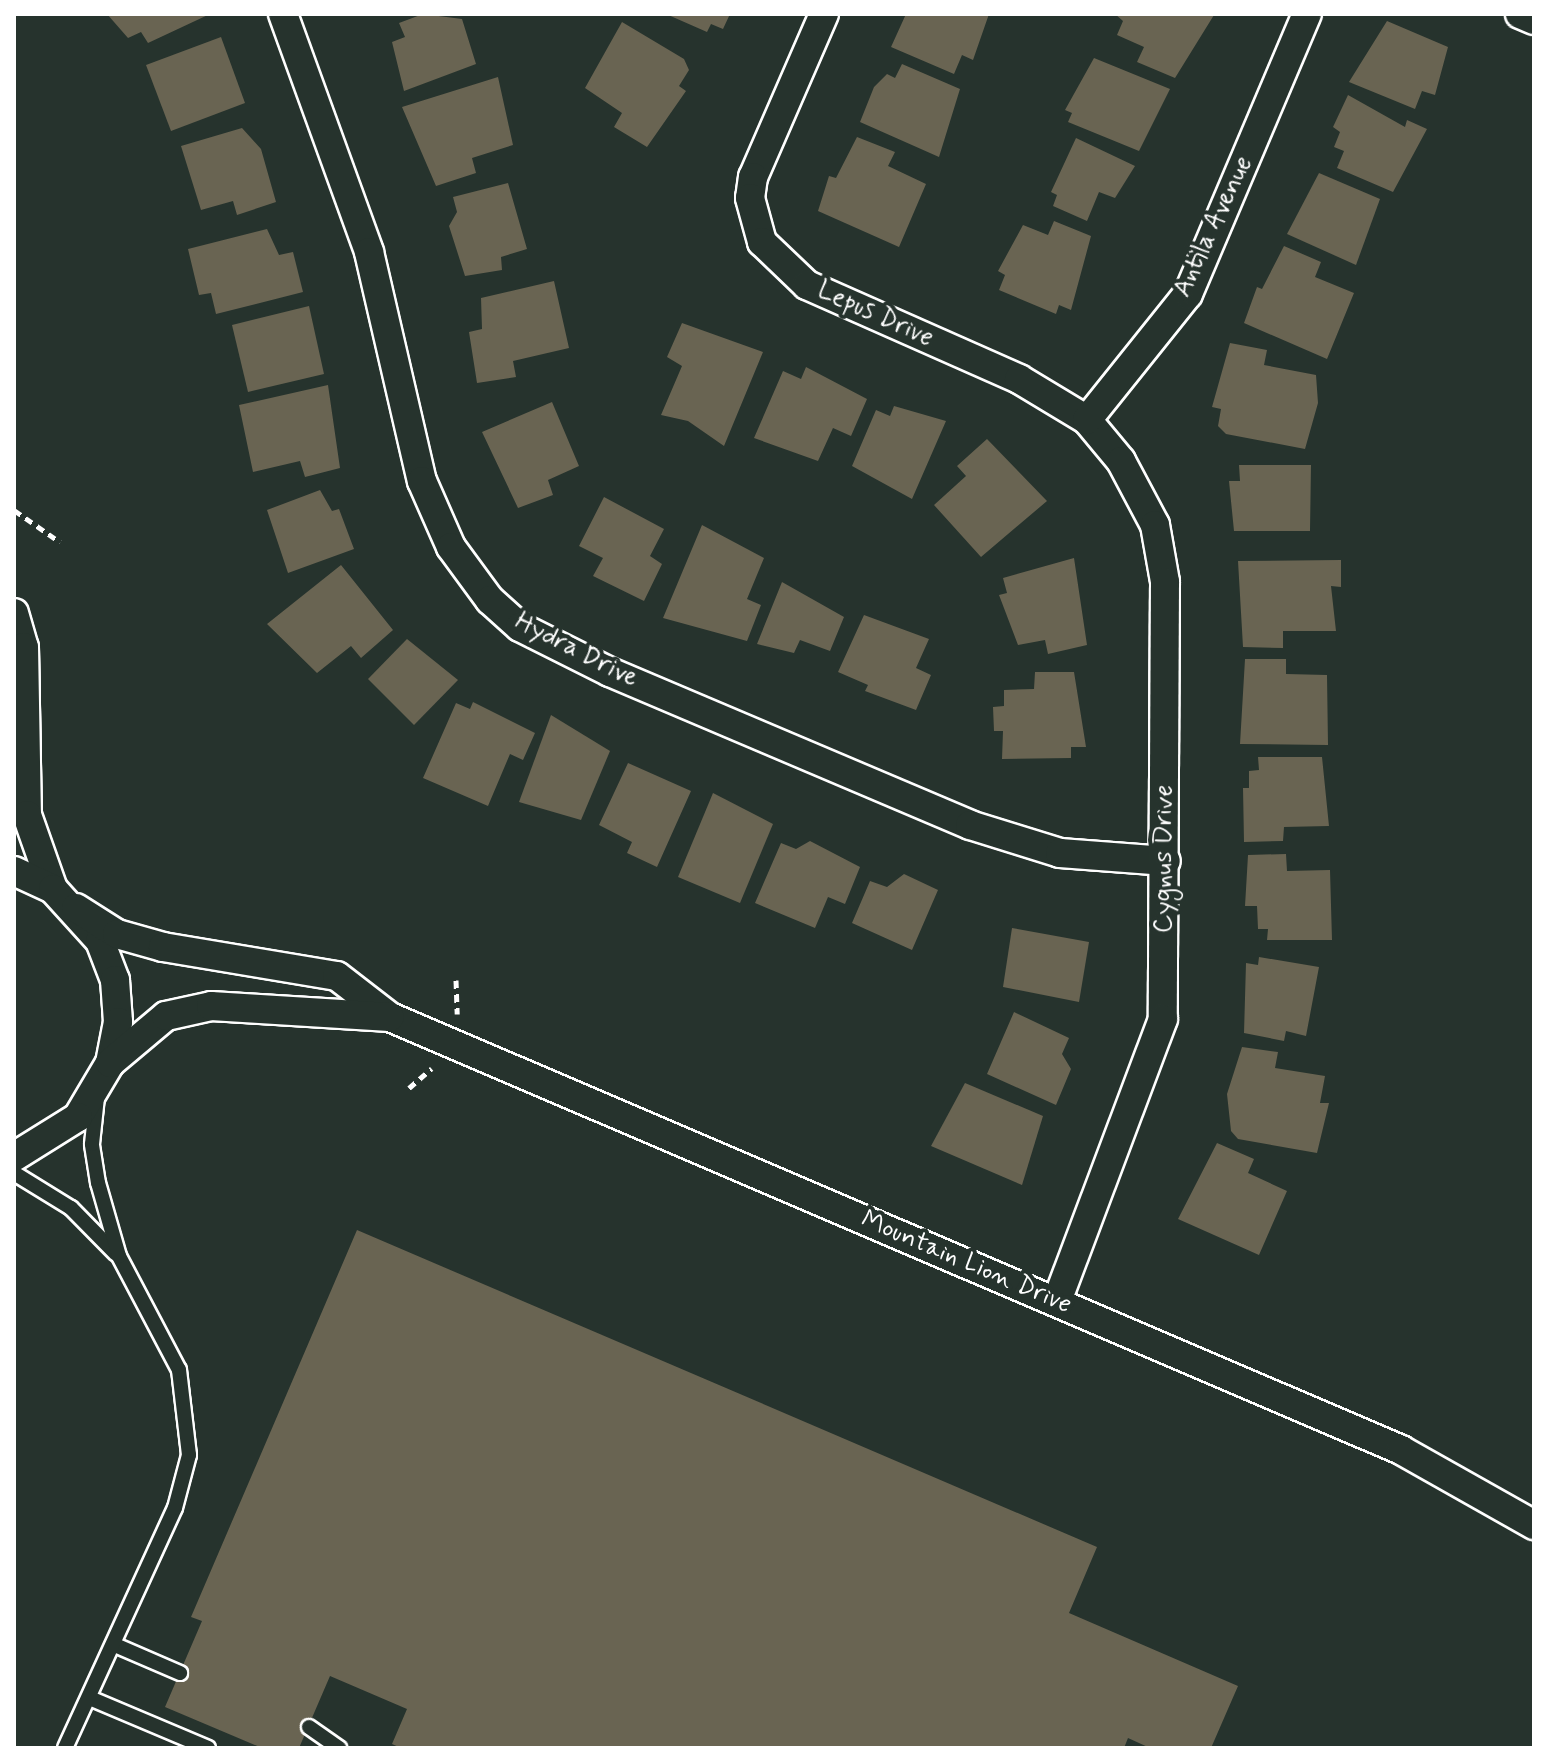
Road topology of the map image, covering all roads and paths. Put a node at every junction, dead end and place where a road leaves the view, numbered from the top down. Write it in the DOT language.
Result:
graph roads {
  1 [pos="283,14"];
  2 [pos="824,14"];
  3 [pos="1307,14"];
  4 [pos="1520,14"];
  5 [pos="1534,20"];
  6 [pos="1087,420"];
  7 [pos="14,510"];
  8 [pos="60,542"];
  9 [pos="14,613"];
  10 [pos="1166,861"];
  11 [pos="14,871"];
  12 [pos="53,889"];
  13 [pos="76,908"];
  14 [pos="390,1017"];
  15 [pos="110,1063"];
  16 [pos="98,1090"];
  17 [pos="14,1157"];
  18 [pos="14,1173"];
  19 [pos="119,1256"];
  20 [pos="1057,1301"];
  21 [pos="1534,1525"];
  22 [pos="115,1645"];
  23 [pos="180,1673"];
  24 [pos="92,1699"];
  25 [pos="309,1727"];
  26 [pos="177,1742"];
  27 [pos="65,1748"];
  28 [pos="208,1748"];
  29 [pos="339,1748"];
  1 -- 10 [label="street, Hydra Drive"];
  2 -- 6 [label="street, Lepus Drive"];
  3 -- 6 [label="street, Antila Avenue"];
  4 -- 5 [label="street"];
  6 -- 10 [label="street, Cygnus Drive"];
  7 -- 8 [label="path"];
  9 -- 12 [label="street"];
  10 -- 20 [label="street, Cygnus Drive"];
  11 -- 12 [label="street"];
  12 -- 13 [label="street"];
  13 -- 14 [label="street, Mountain Lion Drive"];
  13 -- 15 [label="street"];
  14 -- 15 [label="street, Mountain Lion Drive"];
  14 -- 20 [label="street, Mountain Lion Drive"];
  15 -- 16 [label="street"];
  16 -- 17 [label="street"];
  16 -- 19 [label="lane"];
  18 -- 19 [label="lane"];
  19 -- 22 [label="lane"];
  20 -- 21 [label="street, Mountain Lion Drive"];
  22 -- 23 [label="lane"];
  22 -- 24 [label="lane"];
  24 -- 26 [label="lane"];
  24 -- 27 [label="lane"];
  25 -- 29 [label="lane"];
  26 -- 28 [label="lane"];
}
